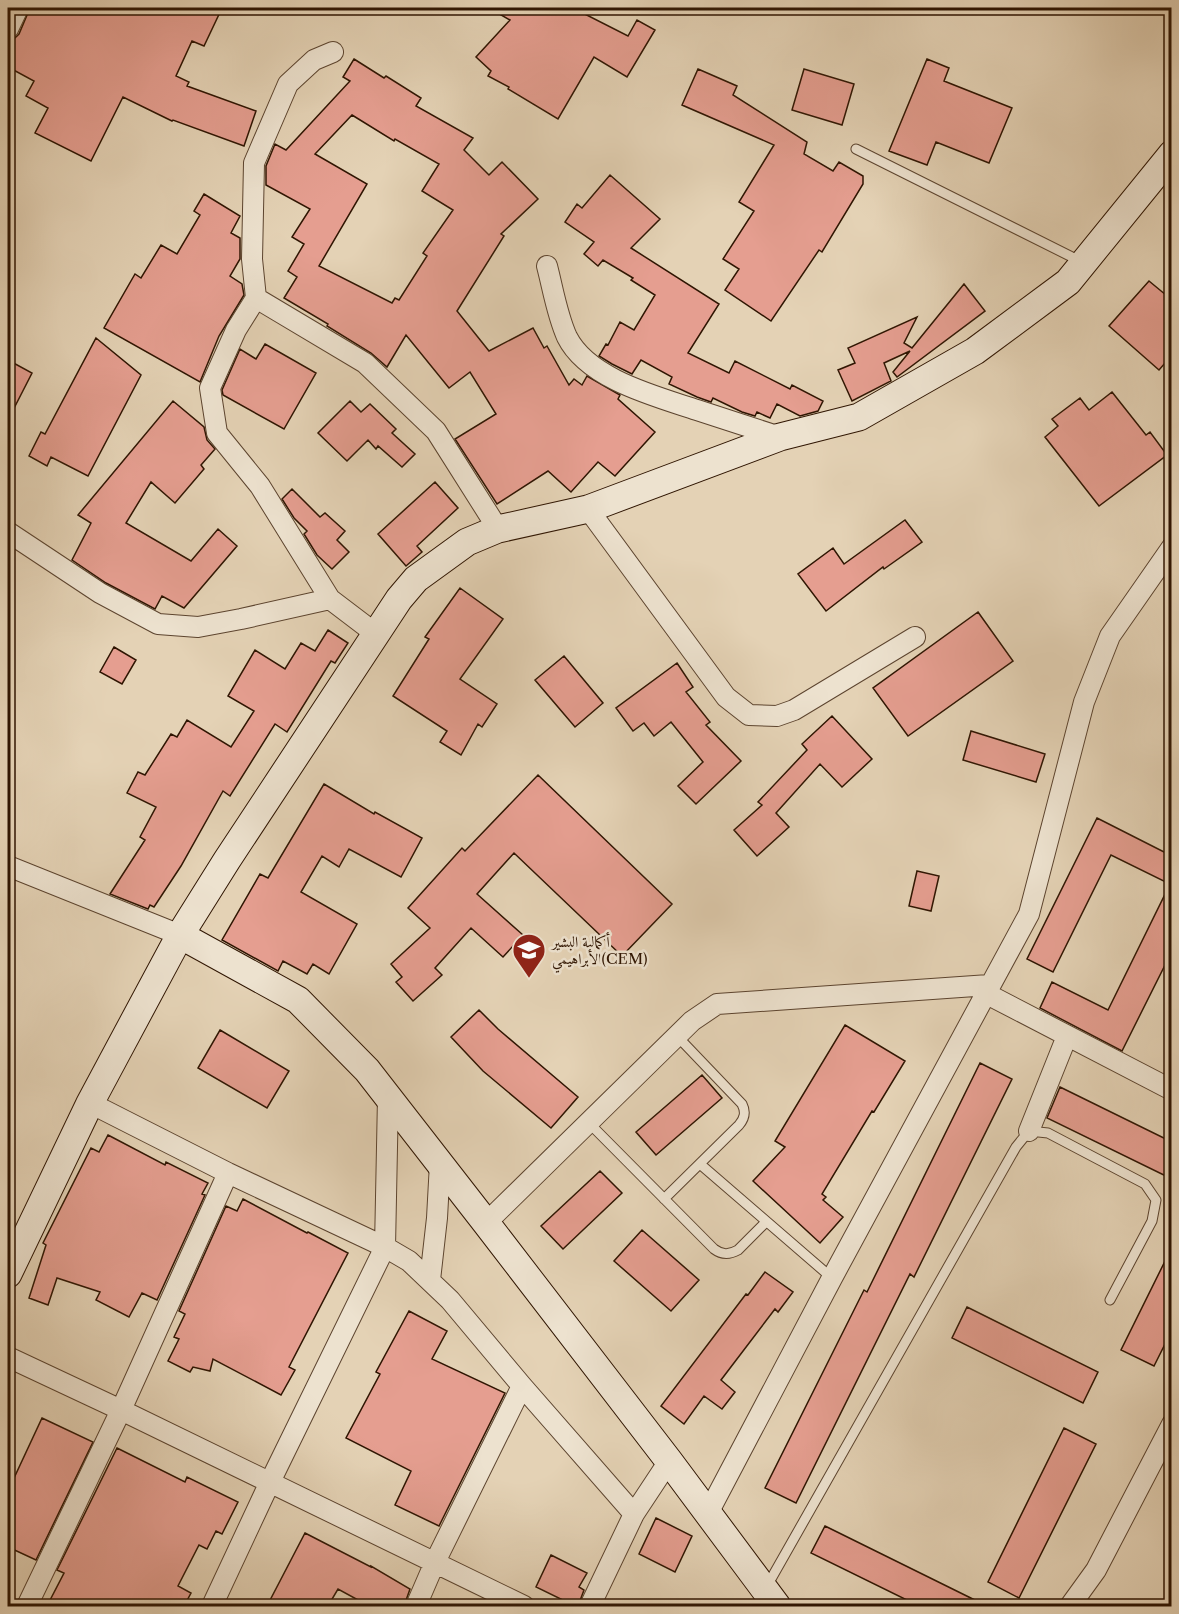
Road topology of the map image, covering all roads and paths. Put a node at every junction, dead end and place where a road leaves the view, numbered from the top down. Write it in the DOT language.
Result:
graph roads {
  1 [pos="18,8"];
  2 [pos="8,29"];
  3 [pos="333,52"];
  4 [pos="856,149"];
  5 [pos="1168,167"];
  6 [pos="1084,263"];
  7 [pos="547,266"];
  8 [pos="256,298"];
  9 [pos="780,437"];
  10 [pos="588,509"];
  11 [pos="498,529"];
  12 [pos="8,532"];
  13 [pos="1172,548"];
  14 [pos="330,599"];
  15 [pos="376,634"];
  16 [pos="915,637"];
  17 [pos="8,866"];
  18 [pos="180,935"];
  19 [pos="987,989"];
  20 [pos="677,1036"];
  21 [pos="1066,1036"];
  22 [pos="1172,1090"];
  23 [pos="388,1097"];
  24 [pos="90,1103"];
  25 [pos="588,1122"];
  26 [pos="1029,1131"];
  27 [pos="440,1163"];
  28 [pos="700,1164"];
  29 [pos="228,1173"];
  30 [pos="664,1199"];
  31 [pos="766,1222"];
  32 [pos="486,1223"];
  33 [pos="384,1247"];
  34 [pos="8,1274"];
  35 [pos="832,1278"];
  36 [pos="430,1281"];
  37 [pos="1110,1300"];
  38 [pos="8,1357"];
  39 [pos="522,1386"];
  40 [pos="121,1410"];
  41 [pos="1172,1424"];
  42 [pos="669,1461"];
  43 [pos="269,1484"];
  44 [pos="634,1514"];
  45 [pos="707,1515"];
  46 [pos="435,1563"];
  47 [pos="771,1599"];
  48 [pos="27,1606"];
  49 [pos="212,1606"];
  50 [pos="416,1606"];
  51 [pos="524,1606"];
  52 [pos="591,1606"];
  53 [pos="1070,1606"];
  1 -- 2 [label="street"];
  3 -- 8 [label="street"];
  4 -- 6 [label="lane"];
  5 -- 6 [label="street"];
  6 -- 9 [label="street"];
  7 -- 9 [label="street"];
  8 -- 11 [label="street"];
  8 -- 14 [label="street"];
  9 -- 10 [label="street"];
  10 -- 11 [label="street"];
  10 -- 16 [label="street"];
  11 -- 15 [label="street"];
  12 -- 14 [label="street"];
  13 -- 19 [label="street"];
  14 -- 15 [label="street"];
  15 -- 18 [label="street"];
  17 -- 18 [label="street"];
  18 -- 23 [label="street"];
  18 -- 24 [label="street"];
  19 -- 20 [label="street"];
  19 -- 21 [label="street"];
  19 -- 35 [label="street"];
  20 -- 25 [label="street"];
  20 -- 28 [label="lane"];
  21 -- 22 [label="street"];
  21 -- 26 [label="street"];
  23 -- 27 [label="street"];
  23 -- 33 [label="street"];
  24 -- 29 [label="street"];
  24 -- 34 [label="street"];
  25 -- 30 [label="lane"];
  25 -- 32 [label="street"];
  26 -- 37 [label="lane"];
  26 -- 47 [label="lane"];
  27 -- 32 [label="street"];
  27 -- 36 [label="street"];
  28 -- 30 [label="lane"];
  28 -- 31 [label="lane"];
  29 -- 33 [label="street"];
  29 -- 40 [label="street"];
  30 -- 31 [label="lane"];
  31 -- 35 [label="lane"];
  32 -- 42 [label="street"];
  33 -- 36 [label="street"];
  33 -- 43 [label="street"];
  35 -- 45 [label="street"];
  36 -- 39 [label="street"];
  38 -- 40 [label="street"];
  39 -- 44 [label="street"];
  39 -- 46 [label="street"];
  40 -- 43 [label="street"];
  40 -- 48 [label="street"];
  41 -- 53 [label="street"];
  42 -- 44 [label="street"];
  42 -- 45 [label="street"];
  43 -- 46 [label="street"];
  43 -- 49 [label="street"];
  44 -- 52 [label="street"];
  45 -- 47 [label="street"];
  46 -- 50 [label="street"];
  46 -- 51 [label="street"];
}
